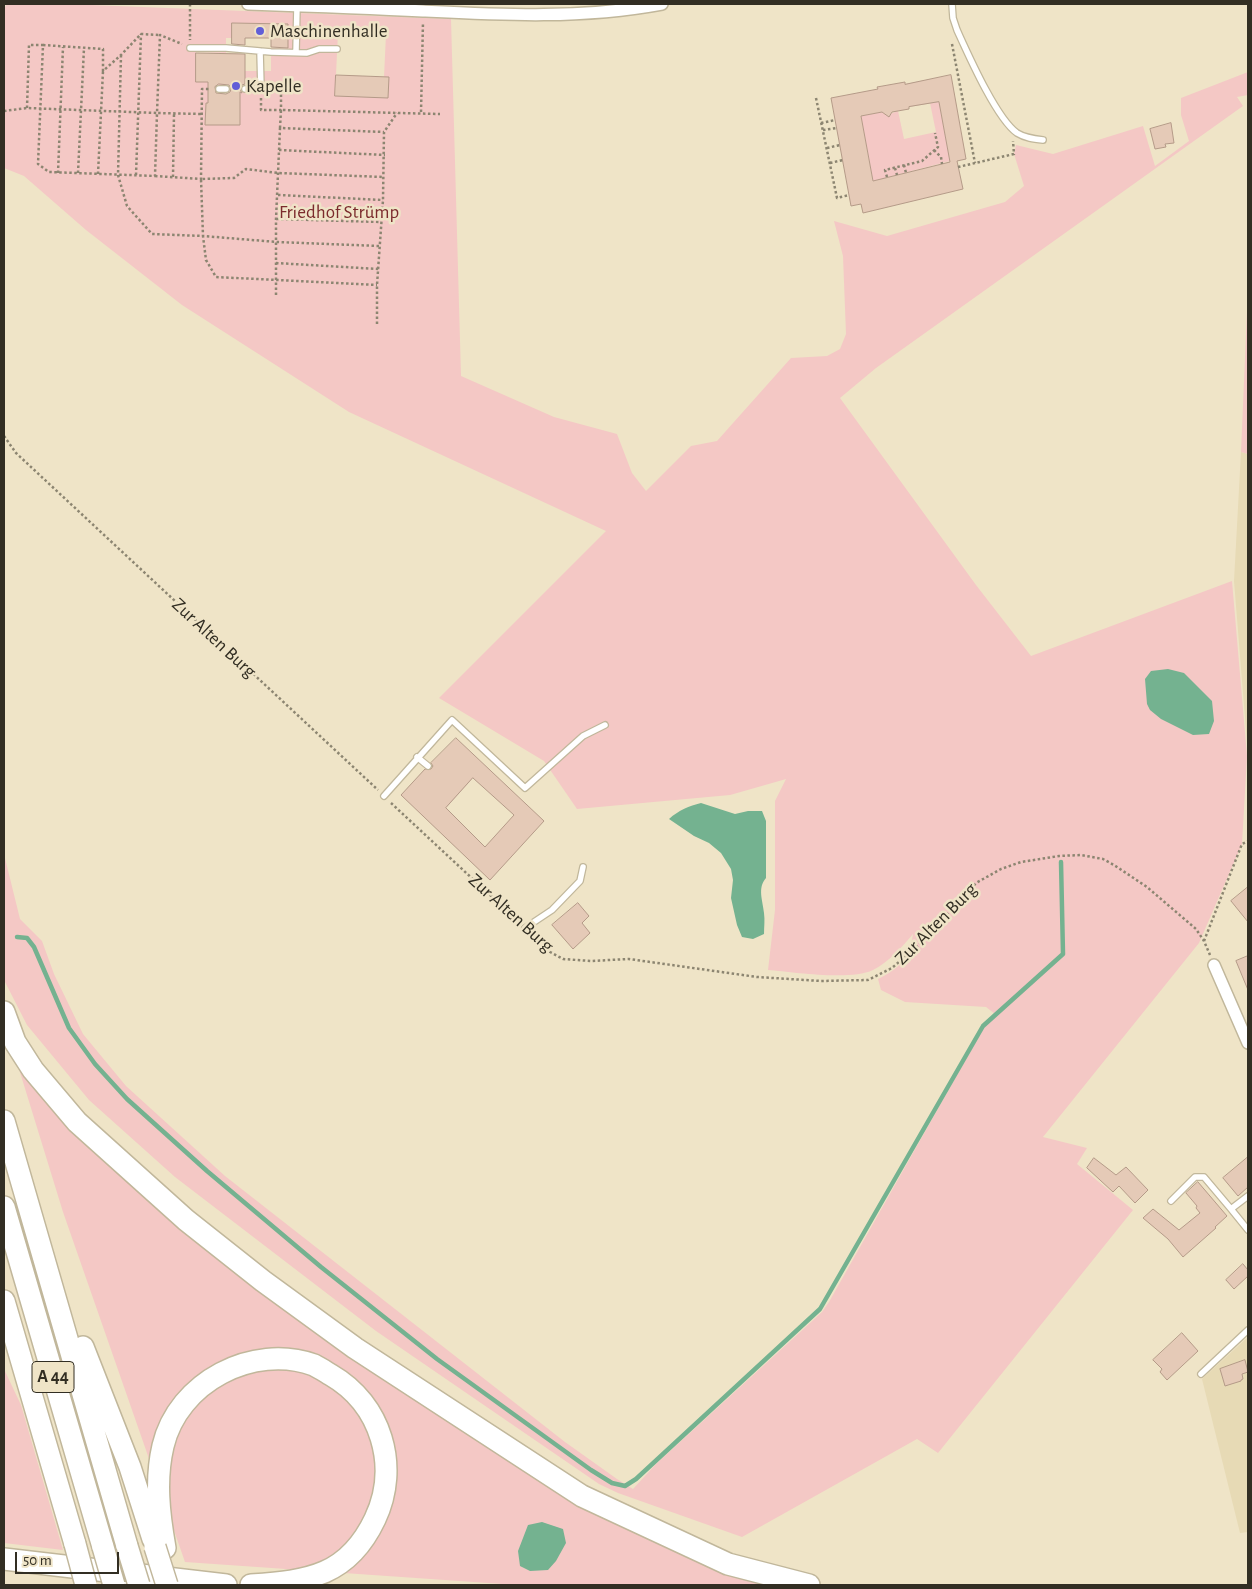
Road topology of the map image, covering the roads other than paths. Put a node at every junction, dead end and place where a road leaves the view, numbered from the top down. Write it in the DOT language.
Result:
graph roads {
  1 [pos="248,4"];
  2 [pos="662,4"];
  3 [pos="952,4"];
  4 [pos="297,6"];
  5 [pos="190,48"];
  6 [pos="337,50"];
  7 [pos="260,51"];
  8 [pos="296,52"];
  9 [pos="245,89"];
  10 [pos="1043,140"];
  11 [pos="605,725"];
  12 [pos="417,757"];
  13 [pos="428,766"];
  14 [pos="384,796"];
  15 [pos="583,867"];
  16 [pos="525,928"];
  17 [pos="1214,965"];
  18 [pos="4,1012"];
  19 [pos="1248,1043"];
  20 [pos="4,1121"];
  21 [pos="1248,1196"];
  22 [pos="1171,1201"];
  23 [pos="4,1207"];
  24 [pos="1231,1209"];
  25 [pos="30,1212"];
  26 [pos="1248,1230"];
  27 [pos="4,1301"];
  28 [pos="1248,1330"];
  29 [pos="4,1353"];
  30 [pos="1201,1374"];
  31 [pos="38,1418"];
  32 [pos="160,1547"];
  33 [pos="4,1557"];
  34 [pos="86,1585"];
  35 [pos="114,1585"];
  36 [pos="138,1585"];
  37 [pos="168,1585"];
  38 [pos="226,1585"];
  39 [pos="251,1585"];
  40 [pos="809,1585"];
  1 -- 4 [label="street"];
  2 -- 4 [label="street"];
  3 -- 10 [label="lane"];
  4 -- 8 [label="lane"];
  5 -- 7 [label="lane"];
  6 -- 8 [label="lane"];
  7 -- 8 [label="lane"];
  7 -- 9 [label="lane"];
  11 -- 12 [label="lane"];
  12 -- 13 [label="lane"];
  12 -- 14 [label="lane"];
  15 -- 16 [label="lane"];
  17 -- 19 [label="street"];
  18 -- 40 [label="highway"];
  20 -- 25 [label="highway, A 44"];
  21 -- 24 [label="lane"];
  22 -- 24 [label="lane"];
  23 -- 35 [label="highway, A 44, bridge"];
  24 -- 26 [label="lane"];
  25 -- 32 [label="highway"];
  25 -- 36 [label="highway, A 44, bridge"];
  27 -- 31 [label="highway"];
  28 -- 30 [label="lane"];
  29 -- 31 [label="highway"];
  31 -- 34 [label="highway, bridge"];
  32 -- 37 [label="highway, bridge"];
  32 -- 39 [label="highway"];
  33 -- 38 [label="highway"];
}
